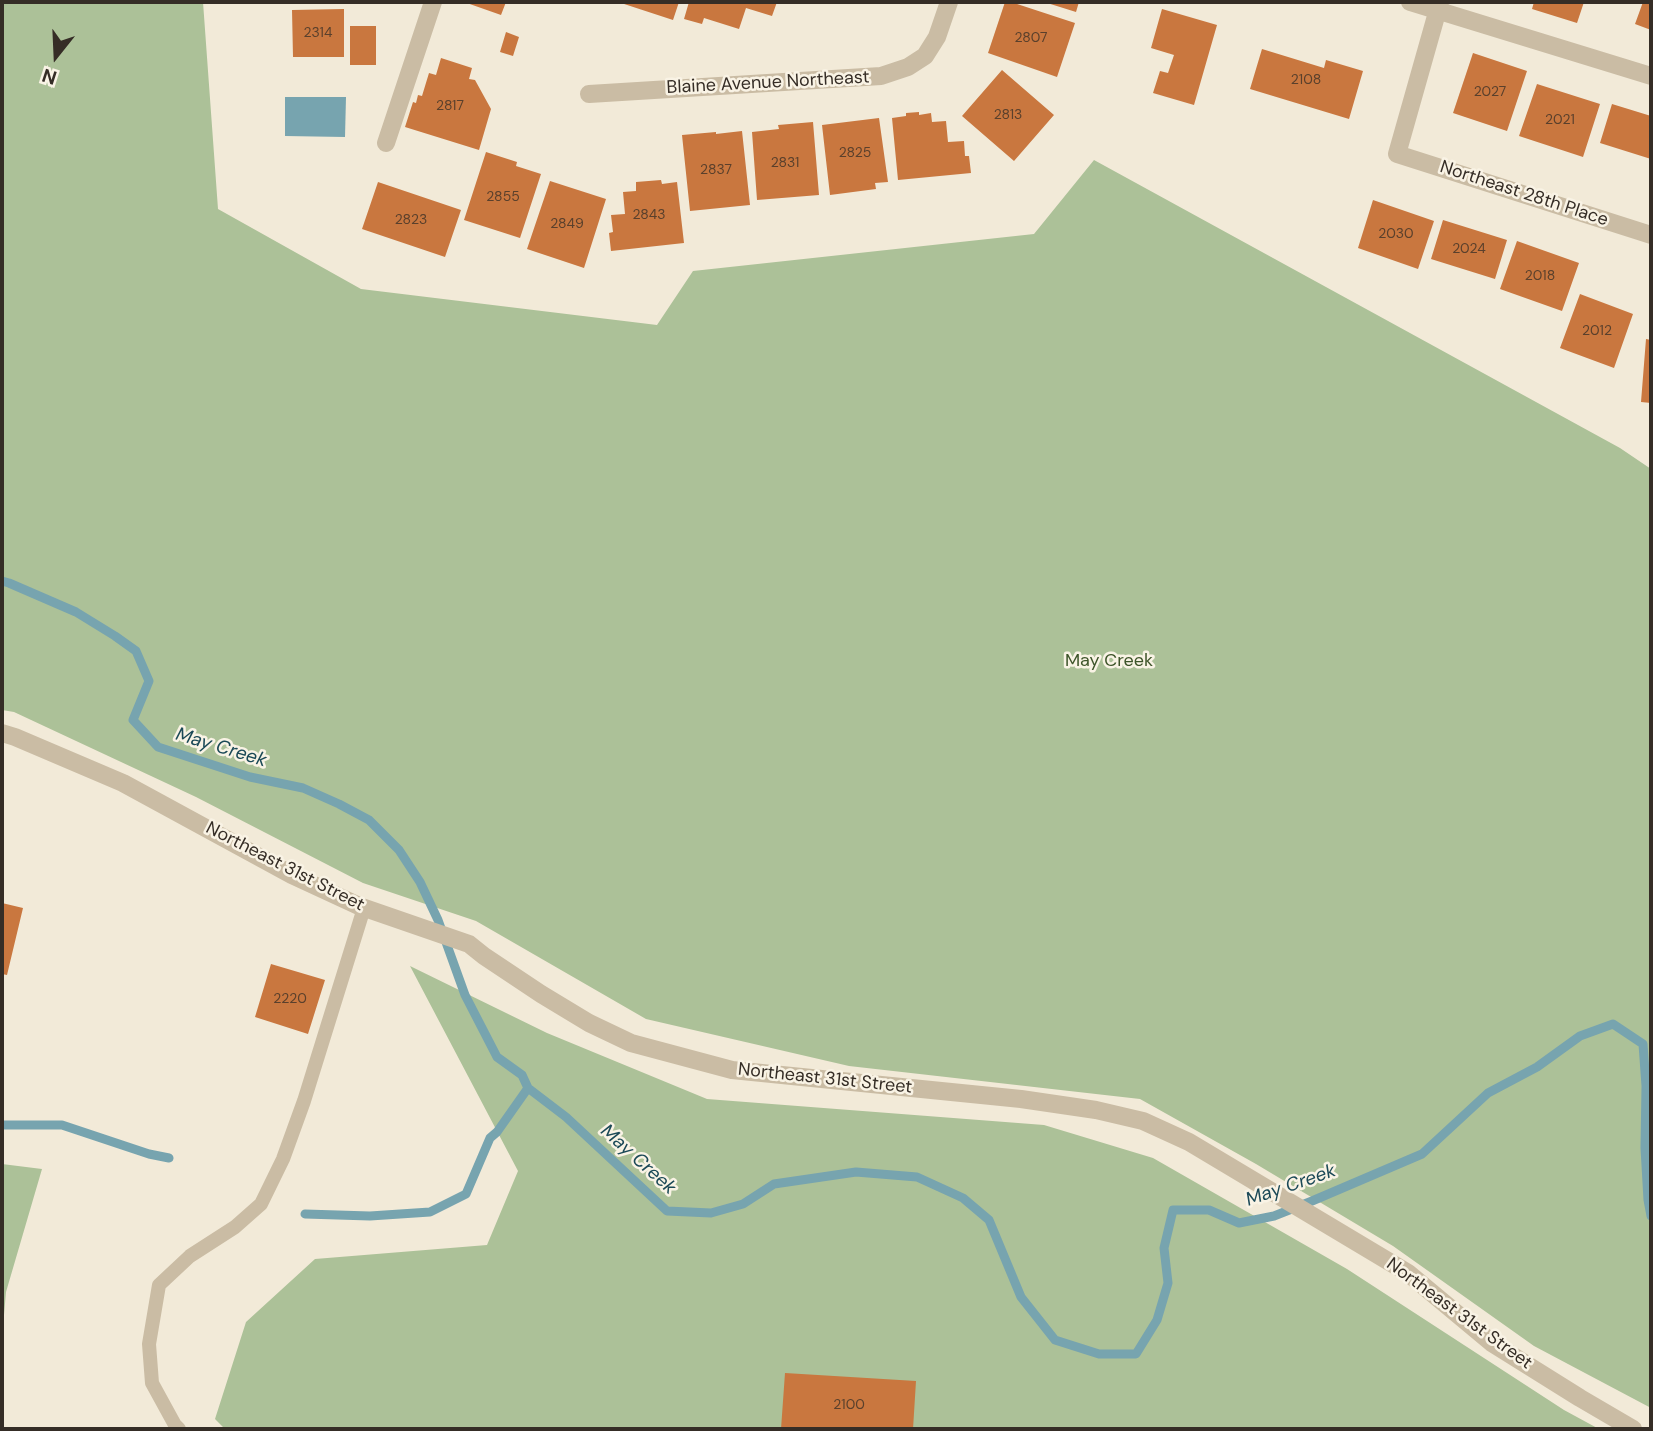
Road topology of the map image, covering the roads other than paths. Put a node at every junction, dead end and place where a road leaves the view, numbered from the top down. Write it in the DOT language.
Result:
graph roads {
  1 [pos="433,2"];
  2 [pos="949,2"];
  3 [pos="1410,2"];
  4 [pos="1439,6"];
  5 [pos="1651,76"];
  6 [pos="589,94"];
  7 [pos="386,142"];
  8 [pos="1651,235"];
  9 [pos="2,733"];
  10 [pos="364,908"];
  11 [pos="179,1429"];
  12 [pos="1633,1429"];
  1 -- 7 [label="street"];
  2 -- 6 [label="street, Blaine Avenue Northeast"];
  3 -- 4 [label="street"];
  4 -- 5 [label="street"];
  4 -- 8 [label="street, Northeast 28th Place"];
  9 -- 10 [label="street, Northeast 31st Street"];
  10 -- 11 [label="lane"];
  10 -- 12 [label="street, Northeast 31st Street"];
}
